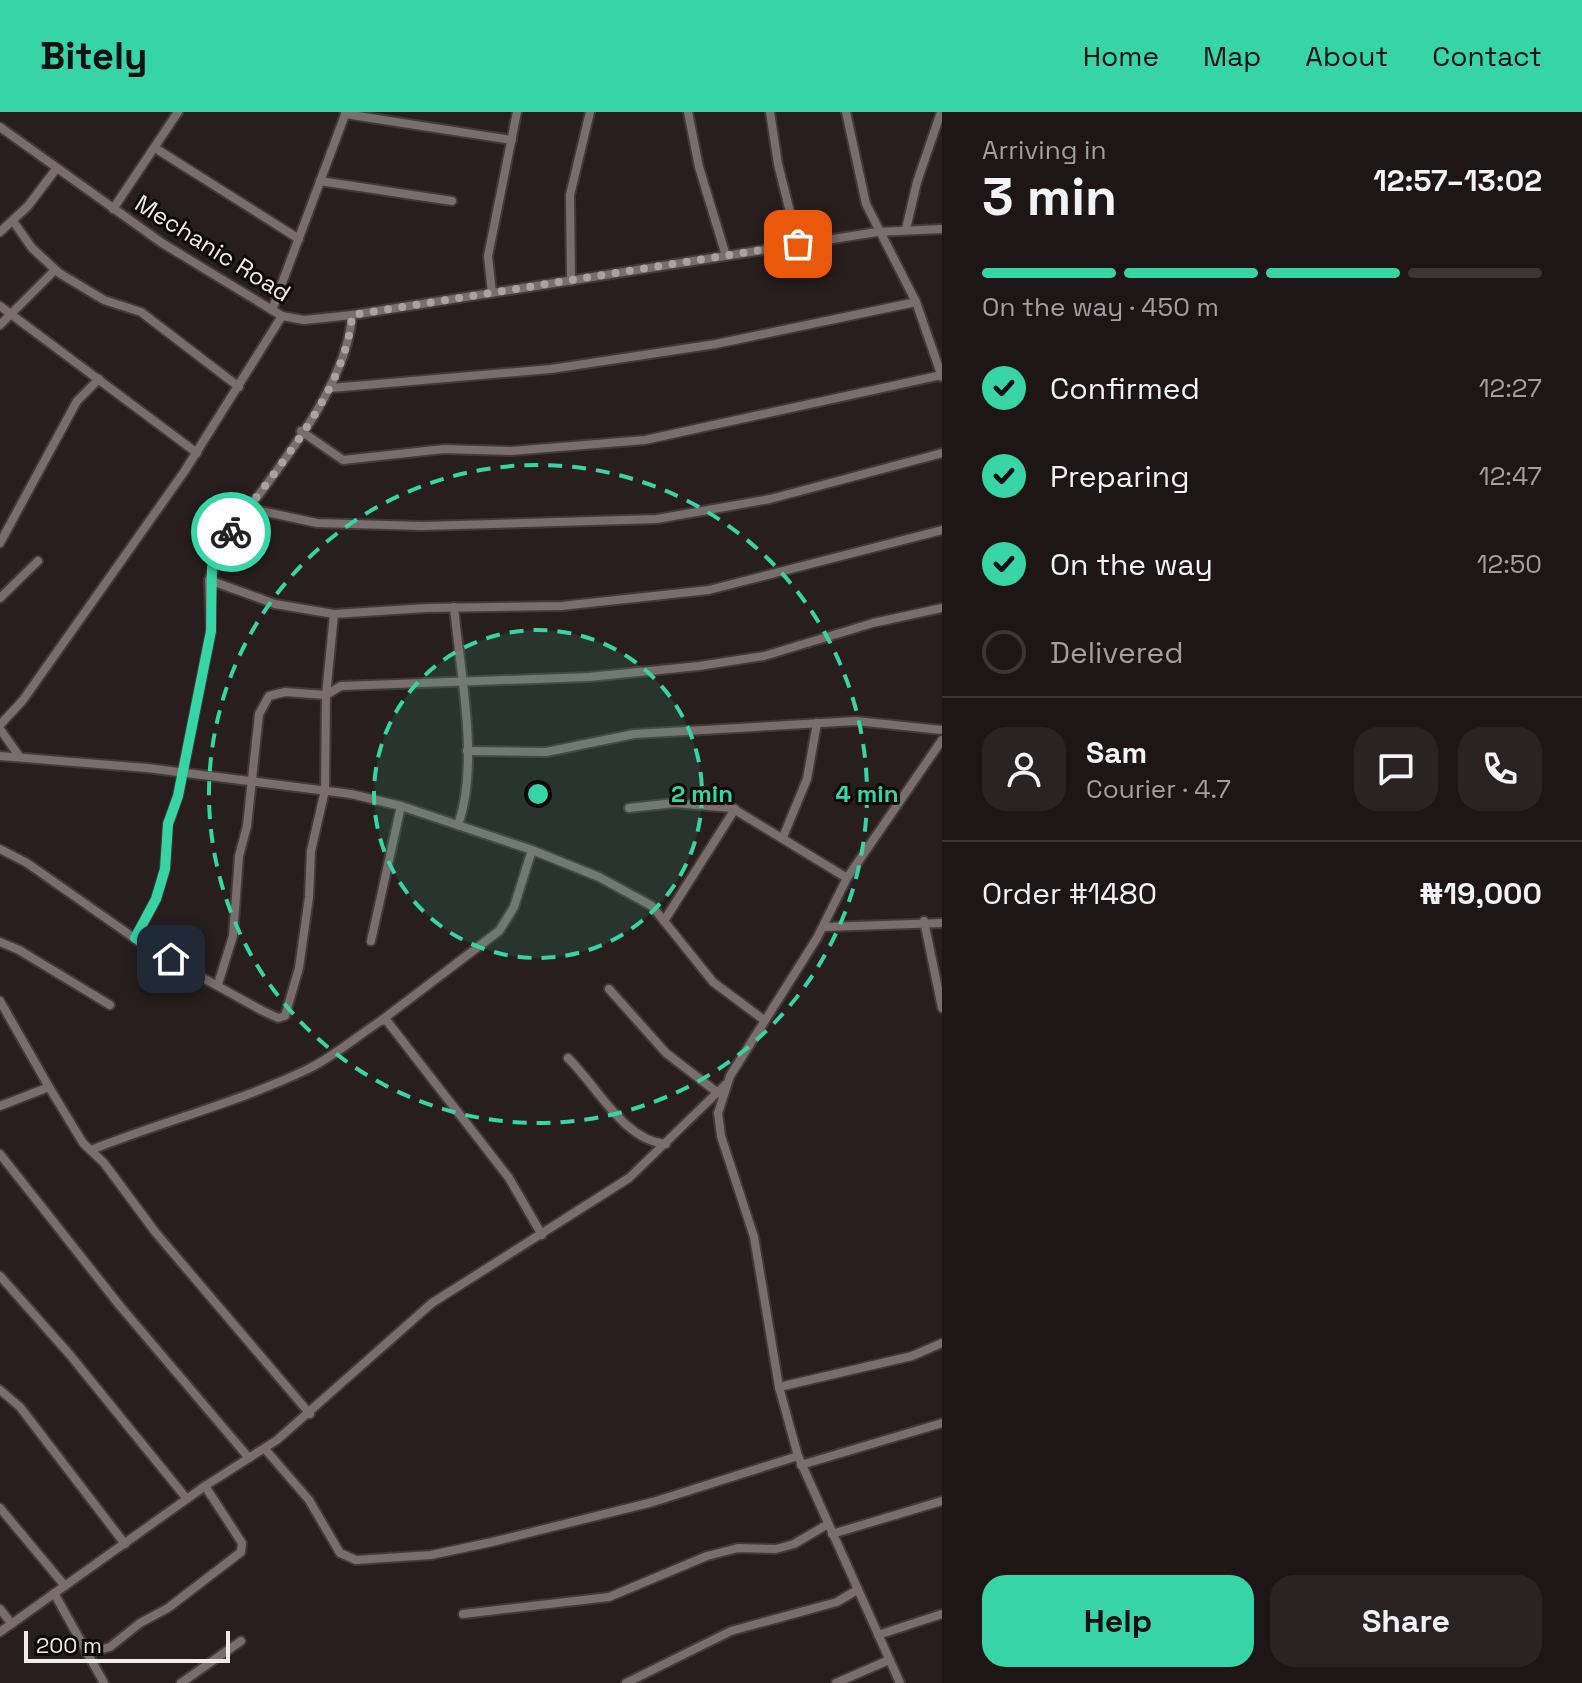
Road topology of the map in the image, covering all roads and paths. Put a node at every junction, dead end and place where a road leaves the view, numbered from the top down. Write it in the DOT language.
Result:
graph roads {
  1 [pos="178,112"];
  2 [pos="517,112"];
  3 [pos="590,112"];
  4 [pos="688,112"];
  5 [pos="770,112"];
  6 [pos="846,112"];
  7 [pos="941,112"];
  8 [pos="346,113"];
  9 [pos="0,127"];
  10 [pos="512,140"];
  11 [pos="155,148"];
  12 [pos="56,169"];
  13 [pos="320,181"];
  14 [pos="452,201"];
  15 [pos="113,209"];
  16 [pos="13,221"];
  17 [pos="906,229"];
  18 [pos="942,229"];
  19 [pos="0,232"];
  20 [pos="877,232"];
  21 [pos="299,239"];
  22 [pos="798,244"];
  23 [pos="726,256"];
  24 [pos="55,270"];
  25 [pos="571,281"];
  26 [pos="492,293"];
  27 [pos="916,302"];
  28 [pos="0,306"];
  29 [pos="272,310"];
  30 [pos="11,314"];
  31 [pos="352,315"];
  32 [pos="282,316"];
  33 [pos="0,325"];
  34 [pos="942,376"];
  35 [pos="99,379"];
  36 [pos="239,387"];
  37 [pos="331,388"];
  38 [pos="301,431"];
  39 [pos="197,453"];
  40 [pos="942,453"];
  41 [pos="247,508"];
  42 [pos="942,530"];
  43 [pos="0,543"];
  44 [pos="38,561"];
  45 [pos="209,580"];
  46 [pos="0,598"];
  47 [pos="454,607"];
  48 [pos="942,608"];
  49 [pos="334,614"];
  50 [pos="461,680"];
  51 [pos="326,695"];
  52 [pos="817,723"];
  53 [pos="0,727"];
  54 [pos="942,730"];
  55 [pos="942,740"];
  56 [pos="467,751"];
  57 [pos="0,756"];
  58 [pos="19,756"];
  59 [pos="181,772"];
  60 [pos="252,781"];
  61 [pos="325,790"];
  62 [pos="401,806"];
  63 [pos="629,808"];
  64 [pos="735,809"];
  65 [pos="458,825"];
  66 [pos="783,837"];
  67 [pos="0,849"];
  68 [pos="532,850"];
  69 [pos="847,878"];
  70 [pos="664,921"];
  71 [pos="924,921"];
  72 [pos="942,923"];
  73 [pos="824,927"];
  74 [pos="135,938"];
  75 [pos="371,941"];
  76 [pos="0,942"];
  77 [pos="218,984"];
  78 [pos="609,989"];
  79 [pos="0,1001"];
  80 [pos="110,1005"];
  81 [pos="942,1008"];
  82 [pos="382,1020"];
  83 [pos="764,1020"];
  84 [pos="568,1058"];
  85 [pos="726,1084"];
  86 [pos="49,1087"];
  87 [pos="718,1093"];
  88 [pos="0,1106"];
  89 [pos="666,1144"];
  90 [pos="91,1150"];
  91 [pos="0,1154"];
  92 [pos="542,1235"];
  93 [pos="0,1276"];
  94 [pos="942,1343"];
  95 [pos="779,1387"];
  96 [pos="0,1390"];
  97 [pos="310,1414"];
  98 [pos="942,1423"];
  99 [pos="265,1449"];
  100 [pos="249,1458"];
  101 [pos="799,1460"];
  102 [pos="205,1486"];
  103 [pos="187,1499"];
  104 [pos="942,1501"];
  105 [pos="0,1508"];
  106 [pos="828,1524"];
  107 [pos="832,1534"];
  108 [pos="125,1544"];
  109 [pos="65,1586"];
  110 [pos="857,1590"];
  111 [pos="54,1593"];
  112 [pos="0,1609"];
  113 [pos="463,1614"];
  114 [pos="942,1614"];
  115 [pos="12,1624"];
  116 [pos="0,1632"];
  117 [pos="878,1635"];
  118 [pos="241,1641"];
  119 [pos="87,1653"];
  120 [pos="889,1660"];
  121 [pos="183,1682"];
  122 [pos="104,1683"];
  123 [pos="626,1683"];
  124 [pos="836,1683"];
  125 [pos="900,1683"];
  1 -- 11 [label="street"];
  2 -- 10 [label="street"];
  3 -- 25 [label="street"];
  4 -- 23 [label="street"];
  5 -- 22 [label="street"];
  6 -- 20 [label="street"];
  7 -- 17 [label="street"];
  8 -- 10 [label="street"];
  8 -- 13 [label="street"];
  9 -- 12 [label="street, Mechanic Road"];
  10 -- 26 [label="street"];
  11 -- 15 [label="street"];
  11 -- 21 [label="street"];
  12 -- 15 [label="street, Mechanic Road"];
  12 -- 16 [label="street"];
  13 -- 14 [label="street"];
  13 -- 21 [label="street"];
  15 -- 29 [label="street, Mechanic Road"];
  16 -- 19 [label="street"];
  16 -- 24 [label="street"];
  17 -- 18 [label="street, Mechanic Road"];
  17 -- 20 [label="street, Mechanic Road"];
  20 -- 22 [label="street, Mechanic Road"];
  20 -- 27 [label="street"];
  21 -- 29 [label="street"];
  22 -- 23 [label="street, Mechanic Road"];
  23 -- 25 [label="street, Mechanic Road"];
  24 -- 30 [label="street"];
  24 -- 36 [label="street"];
  25 -- 26 [label="street, Mechanic Road"];
  26 -- 31 [label="street, Mechanic Road"];
  27 -- 34 [label="street"];
  27 -- 37 [label="street"];
  28 -- 30 [label="street"];
  29 -- 32 [label="street, Mechanic Road"];
  30 -- 33 [label="street"];
  30 -- 35 [label="street"];
  31 -- 32 [label="street, Mechanic Road"];
  31 -- 37 [label="street"];
  32 -- 36 [label="street"];
  34 -- 38 [label="street"];
  35 -- 39 [label="street"];
  35 -- 43 [label="street"];
  36 -- 39 [label="street"];
  37 -- 38 [label="street"];
  38 -- 41 [label="street"];
  39 -- 53 [label="street"];
  40 -- 41 [label="street"];
  41 -- 45 [label="street"];
  42 -- 47 [label="street"];
  44 -- 46 [label="street"];
  45 -- 49 [label="street"];
  45 -- 59 [label="street"];
  47 -- 49 [label="street"];
  47 -- 50 [label="street"];
  48 -- 50 [label="street"];
  49 -- 51 [label="street"];
  50 -- 51 [label="street"];
  50 -- 56 [label="street"];
  51 -- 60 [label="street"];
  51 -- 61 [label="street"];
  52 -- 54 [label="street"];
  52 -- 56 [label="street"];
  52 -- 66 [label="street"];
  53 -- 58 [label="street"];
  55 -- 69 [label="street"];
  56 -- 65 [label="street"];
  57 -- 58 [label="street"];
  58 -- 59 [label="street"];
  59 -- 60 [label="street"];
  59 -- 74 [label="street"];
  60 -- 61 [label="street"];
  60 -- 77 [label="street"];
  61 -- 62 [label="street"];
  61 -- 77 [label="street"];
  62 -- 65 [label="street"];
  62 -- 75 [label="street"];
  63 -- 64 [label="street"];
  64 -- 66 [label="street"];
  64 -- 70 [label="street"];
  65 -- 68 [label="street"];
  66 -- 69 [label="street"];
  67 -- 74 [label="street"];
  68 -- 70 [label="street"];
  68 -- 82 [label="street"];
  69 -- 73 [label="street"];
  70 -- 83 [label="street"];
  71 -- 72 [label="street"];
  71 -- 73 [label="street"];
  71 -- 81 [label="street"];
  73 -- 83 [label="street"];
  74 -- 77 [label="street"];
  76 -- 80 [label="street"];
  78 -- 87 [label="street"];
  79 -- 86 [label="street"];
  82 -- 90 [label="street"];
  82 -- 92 [label="street"];
  83 -- 85 [label="street"];
  84 -- 89 [label="street"];
  85 -- 87 [label="street"];
  85 -- 95 [label="street"];
  86 -- 88 [label="street"];
  86 -- 90 [label="street"];
  87 -- 89 [label="street"];
  89 -- 92 [label="street"];
  90 -- 97 [label="street"];
  91 -- 100 [label="street"];
  92 -- 97 [label="street"];
  93 -- 103 [label="street"];
  94 -- 95 [label="street"];
  95 -- 101 [label="street"];
  96 -- 108 [label="street"];
  97 -- 99 [label="street"];
  98 -- 101 [label="street"];
  99 -- 100 [label="street"];
  99 -- 101 [label="street"];
  100 -- 102 [label="street"];
  101 -- 106 [label="street"];
  102 -- 103 [label="street"];
  102 -- 119 [label="street"];
  103 -- 108 [label="street"];
  104 -- 107 [label="street"];
  105 -- 109 [label="street"];
  106 -- 107 [label="street"];
  106 -- 113 [label="street"];
  107 -- 110 [label="street"];
  108 -- 109 [label="street"];
  109 -- 111 [label="street"];
  110 -- 117 [label="street"];
  110 -- 123 [label="street"];
  111 -- 115 [label="street"];
  111 -- 119 [label="street"];
  112 -- 115 [label="street"];
  114 -- 117 [label="street"];
  115 -- 116 [label="street"];
  117 -- 120 [label="street"];
  118 -- 121 [label="street"];
  119 -- 122 [label="street"];
  120 -- 124 [label="street"];
  120 -- 125 [label="street"];
}
